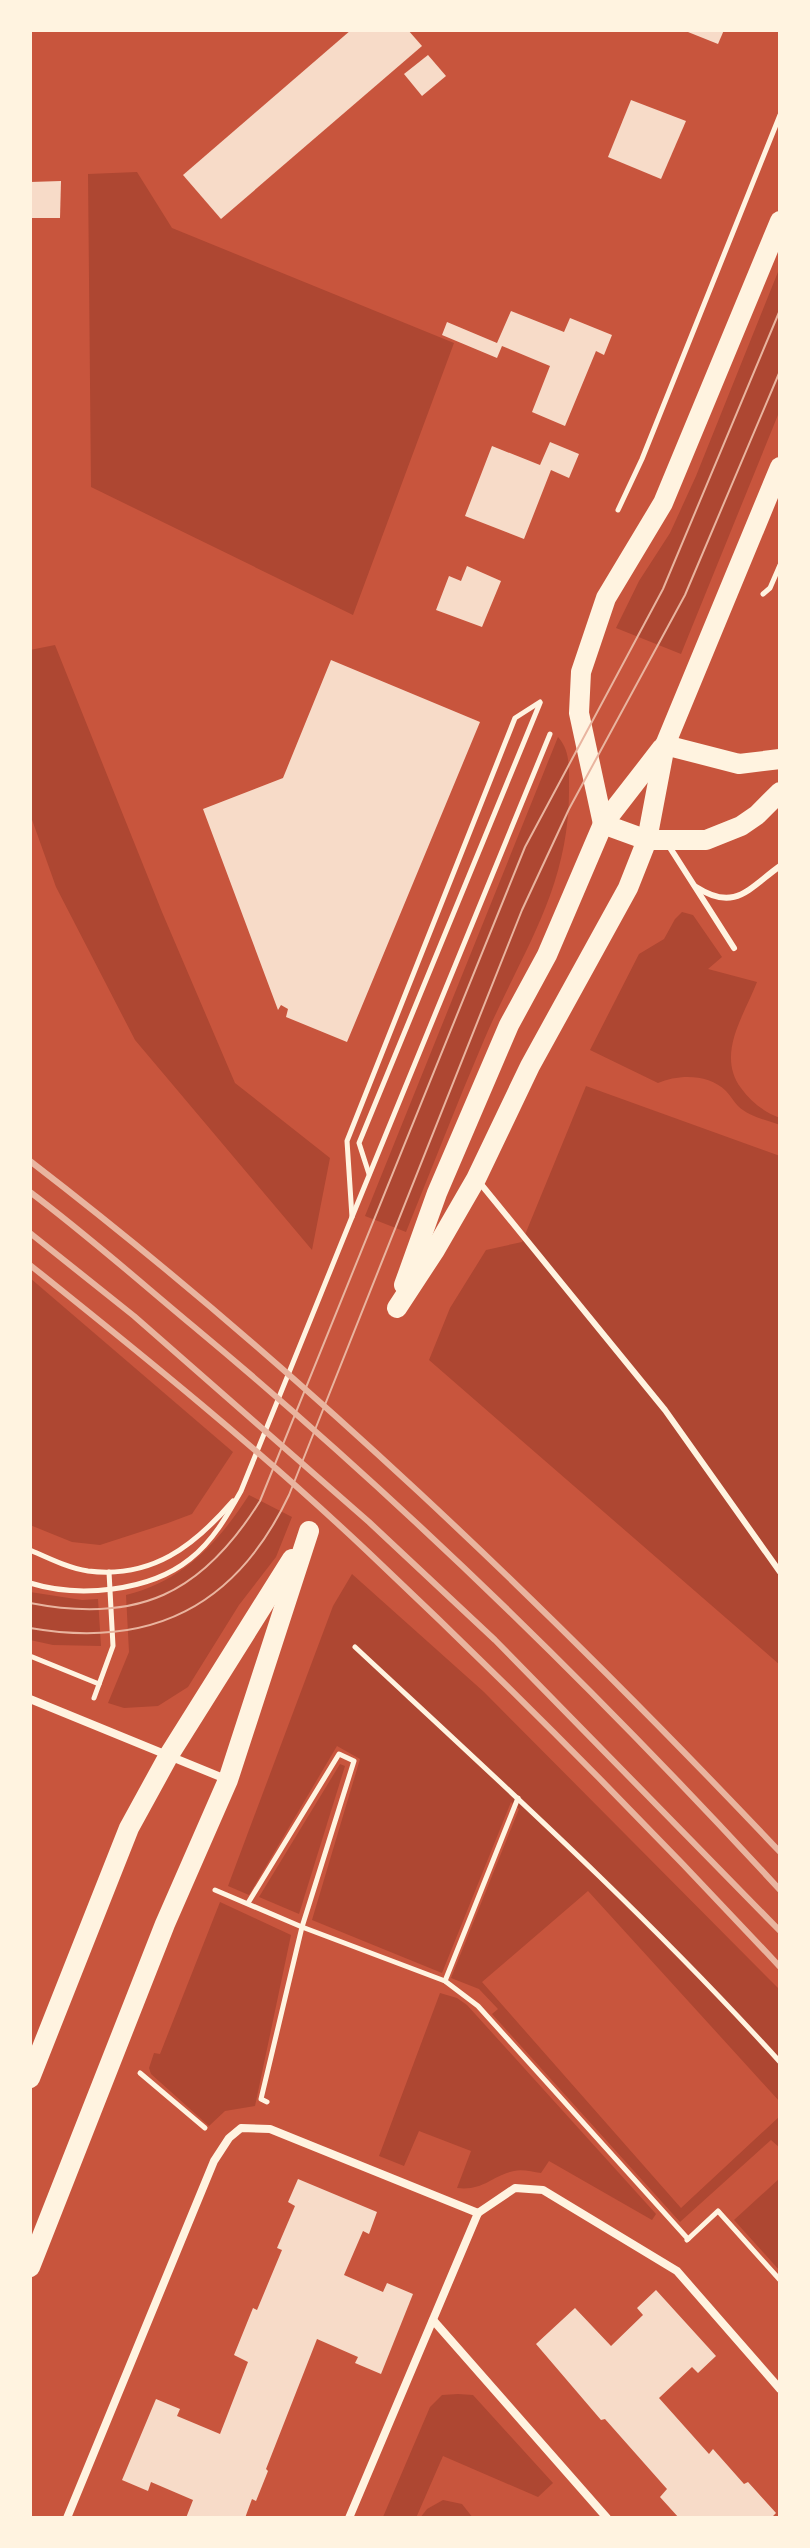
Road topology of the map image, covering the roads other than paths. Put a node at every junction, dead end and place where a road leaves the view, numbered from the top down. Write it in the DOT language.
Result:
graph roads {
  1 [pos="780,221"];
  2 [pos="780,467"];
  3 [pos="665,745"];
  4 [pos="780,759"];
  5 [pos="780,792"];
  6 [pos="603,824"];
  7 [pos="656,840"];
  8 [pos="780,866"];
  9 [pos="693,885"];
  10 [pos="734,948"];
  11 [pos="476,1179"];
  12 [pos="780,1572"];
  13 [pos="30,1699"];
  14 [pos="169,1755"];
  15 [pos="228,1780"];
  16 [pos="30,2078"];
  17 [pos="478,2213"];
  18 [pos="30,2267"];
  19 [pos="433,2320"];
  20 [pos="780,2389"];
  21 [pos="67,2518"];
  22 [pos="349,2518"];
  23 [pos="607,2518"];
  1 -- 6 [label="main road"];
  2 -- 3 [label="main road"];
  3 -- 4 [label="main road"];
  3 -- 6 [label="main road"];
  3 -- 7 [label="main road"];
  5 -- 7 [label="main road"];
  6 -- 7 [label="main road"];
  6 -- 11 [label="main road"];
  7 -- 9 [label="lane"];
  7 -- 11 [label="main road"];
  8 -- 9 [label="lane"];
  9 -- 10 [label="lane"];
  11 -- 12 [label="lane"];
  13 -- 14 [label="street"];
  14 -- 15 [label="street"];
  14 -- 15 [label="main road"];
  14 -- 16 [label="main road"];
  15 -- 18 [label="main road"];
  17 -- 19 [label="street"];
  17 -- 20 [label="street"];
  17 -- 21 [label="street"];
  19 -- 22 [label="street"];
  19 -- 23 [label="street"];
}
